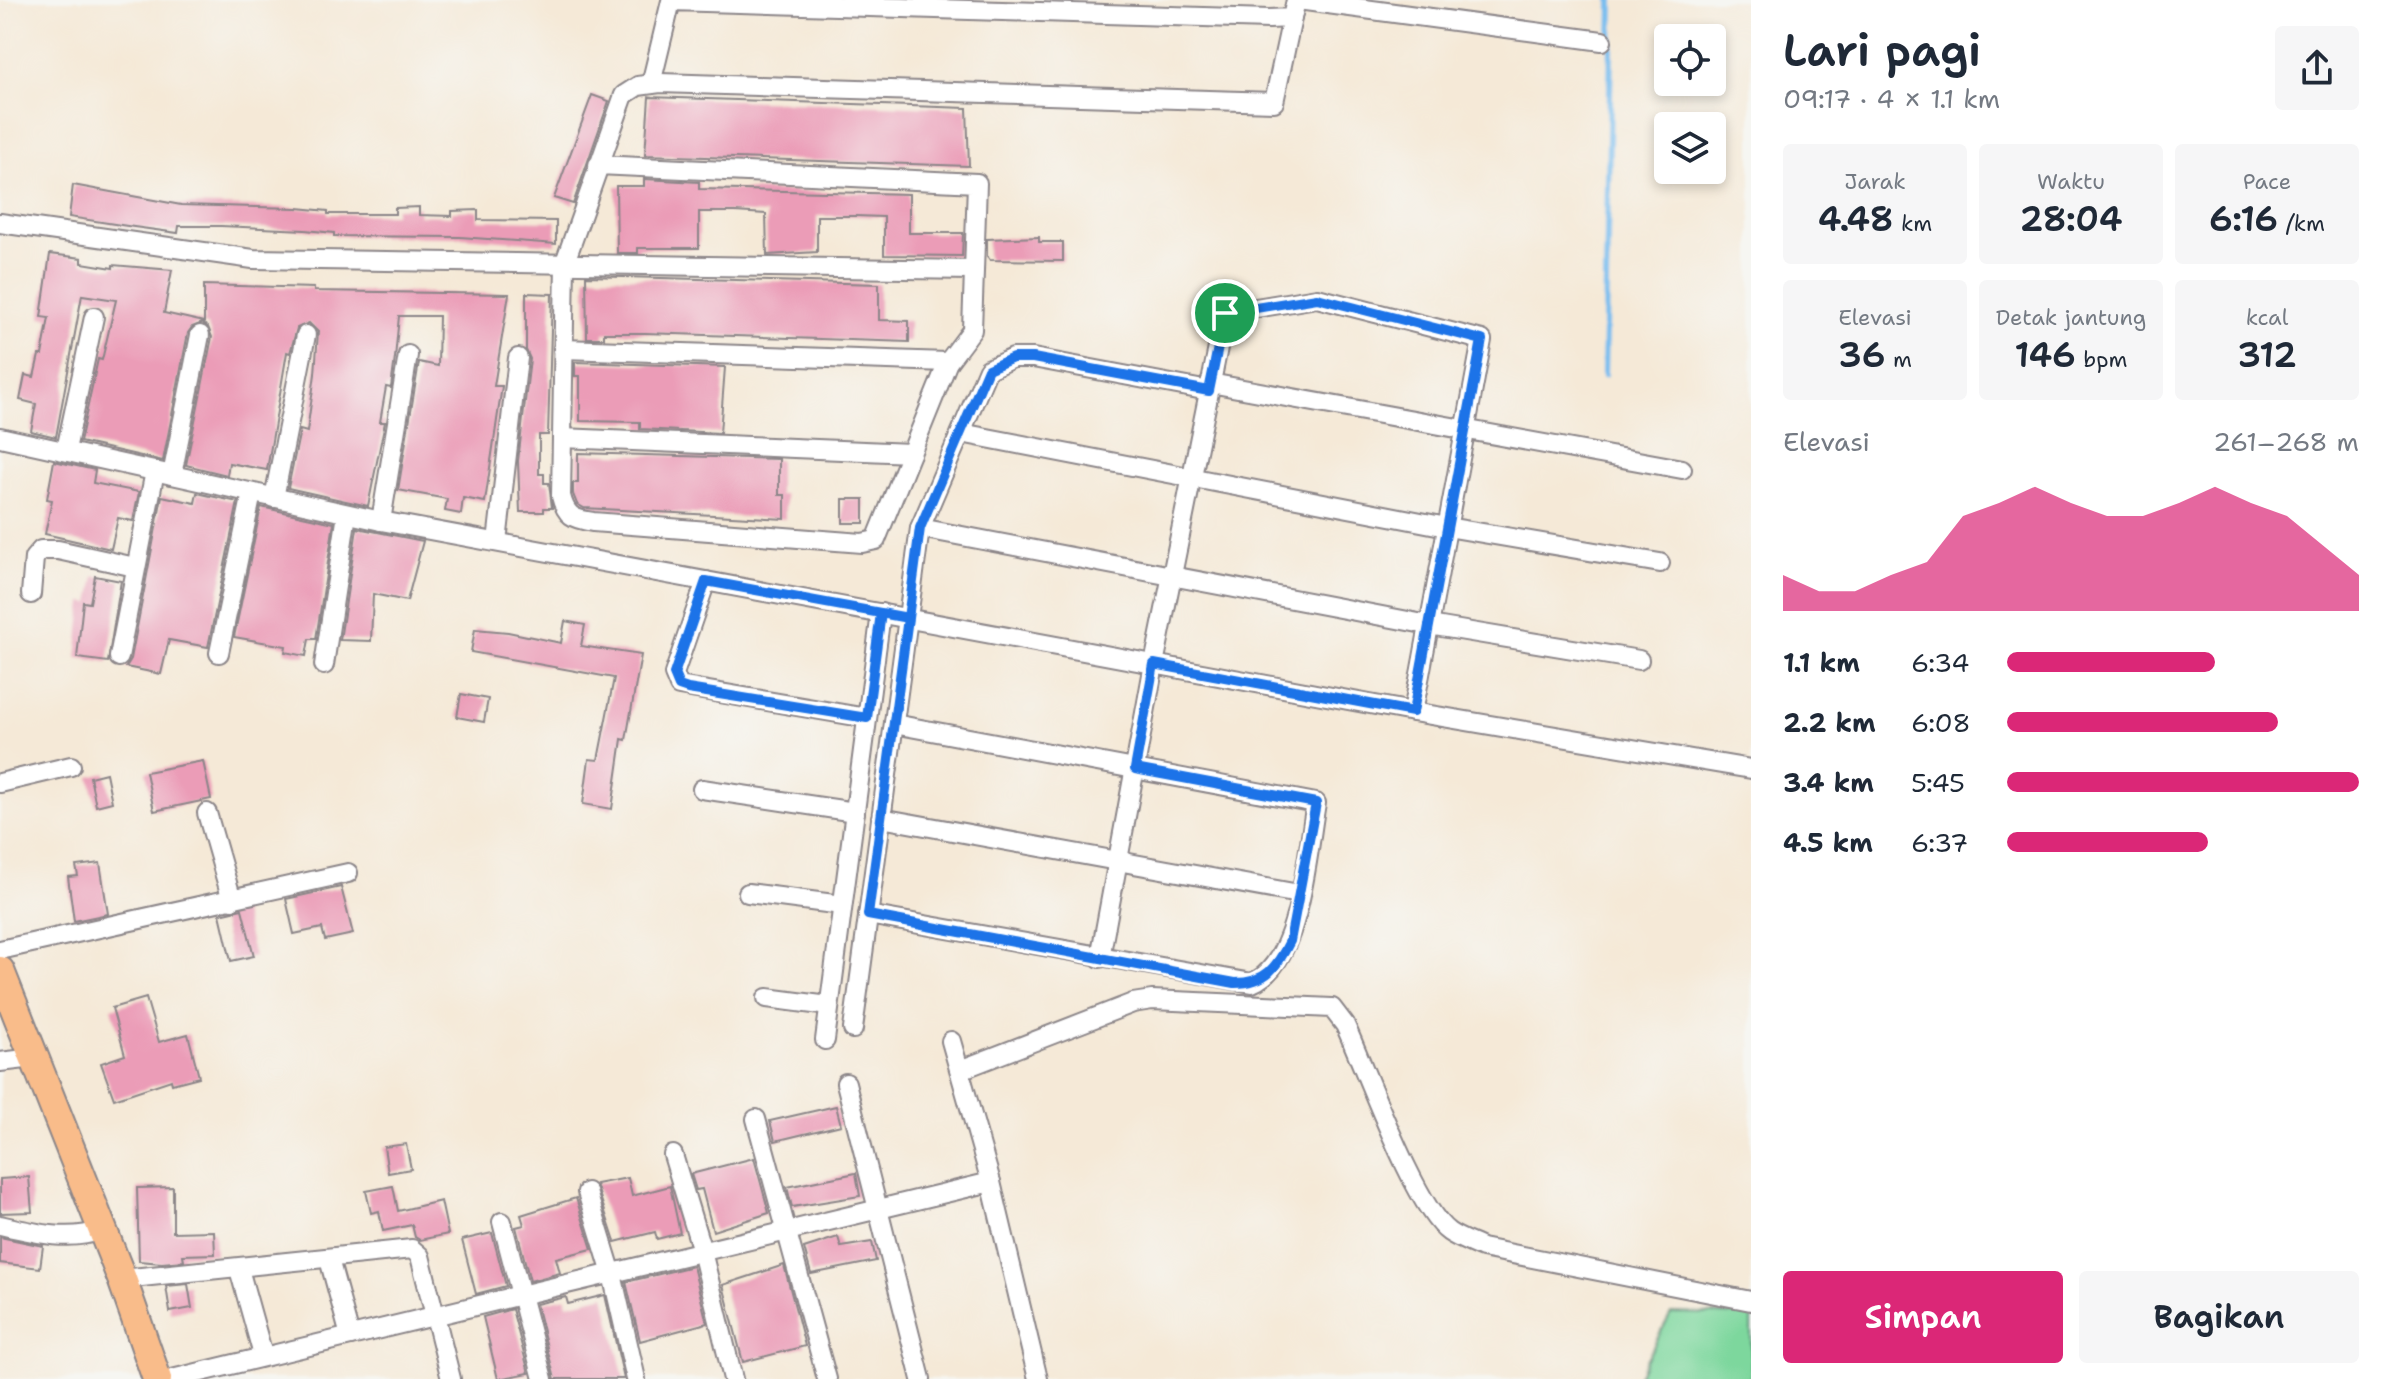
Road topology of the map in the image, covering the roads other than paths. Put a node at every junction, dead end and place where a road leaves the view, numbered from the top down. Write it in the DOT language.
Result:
graph roads {
  1 [pos="728,1"];
  2 [pos="1295,6"];
  3 [pos="1602,41"];
  4 [pos="651,84"];
  5 [pos="598,165"];
  6 [pos="0,223"];
  7 [pos="565,262"];
  8 [pos="972,270"];
  9 [pos="94,317"];
  10 [pos="200,335"];
  11 [pos="306,335"];
  12 [pos="563,349"];
  13 [pos="408,355"];
  14 [pos="518,358"];
  15 [pos="948,362"];
  16 [pos="1210,387"];
  17 [pos="1465,430"];
  18 [pos="961,433"];
  19 [pos="0,437"];
  20 [pos="562,438"];
  21 [pos="66,450"];
  22 [pos="911,453"];
  23 [pos="1682,469"];
  24 [pos="163,473"];
  25 [pos="1192,476"];
  26 [pos="252,493"];
  27 [pos="274,498"];
  28 [pos="347,514"];
  29 [pos="381,521"];
  30 [pos="1447,527"];
  31 [pos="920,528"];
  32 [pos="497,542"];
  33 [pos="1660,563"];
  34 [pos="135,567"];
  35 [pos="1172,574"];
  36 [pos="706,581"];
  37 [pos="31,594"];
  38 [pos="881,613"];
  39 [pos="908,618"];
  40 [pos="1429,625"];
  41 [pos="219,653"];
  42 [pos="119,657"];
  43 [pos="1639,660"];
  44 [pos="1154,664"];
  45 [pos="324,665"];
  46 [pos="1413,712"];
  47 [pos="867,718"];
  48 [pos="894,724"];
  49 [pos="71,766"];
  50 [pos="1135,769"];
  51 [pos="1751,769"];
  52 [pos="0,783"];
  53 [pos="702,789"];
  54 [pos="855,812"];
  55 [pos="207,813"];
  56 [pos="881,818"];
  57 [pos="1118,861"];
  58 [pos="348,873"];
  59 [pos="748,893"];
  60 [pos="1299,894"];
  61 [pos="232,900"];
  62 [pos="842,905"];
  63 [pos="868,915"];
  64 [pos="0,950"];
  65 [pos="1100,958"];
  66 [pos="0,971"];
  67 [pos="767,998"];
  68 [pos="829,1006"];
  69 [pos="853,1029"];
  70 [pos="825,1040"];
  71 [pos="951,1041"];
  72 [pos="34,1058"];
  73 [pos="0,1062"];
  74 [pos="960,1070"];
  75 [pos="846,1083"];
  76 [pos="756,1119"];
  77 [pos="673,1155"];
  78 [pos="991,1182"];
  79 [pos="587,1192"];
  80 [pos="881,1209"];
  81 [pos="502,1222"];
  82 [pos="0,1225"];
  83 [pos="102,1230"];
  84 [pos="786,1231"];
  85 [pos="702,1251"];
  86 [pos="329,1259"];
  87 [pos="239,1269"];
  88 [pos="612,1274"];
  89 [pos="122,1279"];
  90 [pos="522,1296"];
  91 [pos="1751,1301"];
  92 [pos="437,1315"];
  93 [pos="350,1336"];
  94 [pos="263,1355"];
  95 [pos="157,1379"];
  96 [pos="172,1379"];
  97 [pos="451,1379"];
  98 [pos="543,1379"];
  99 [pos="636,1379"];
  100 [pos="733,1379"];
  101 [pos="827,1379"];
  102 [pos="921,1379"];
  103 [pos="1038,1379"];
  1 -- 2 [label="street"];
  1 -- 4 [label="street"];
  2 -- 3 [label="street"];
  2 -- 4 [label="street"];
  4 -- 5 [label="street"];
  5 -- 7 [label="street"];
  5 -- 8 [label="street"];
  6 -- 7 [label="street"];
  7 -- 8 [label="street"];
  7 -- 12 [label="street"];
  8 -- 15 [label="street"];
  9 -- 21 [label="street"];
  10 -- 24 [label="street"];
  11 -- 27 [label="street"];
  12 -- 15 [label="street"];
  12 -- 20 [label="street"];
  13 -- 29 [label="street"];
  14 -- 32 [label="street"];
  15 -- 22 [label="street"];
  16 -- 17 [label="street"];
  16 -- 17 [label="street"];
  16 -- 18 [label="street"];
  16 -- 25 [label="street"];
  17 -- 23 [label="street"];
  17 -- 30 [label="street"];
  18 -- 25 [label="street"];
  18 -- 31 [label="street"];
  19 -- 21 [label="street"];
  20 -- 22 [label="street"];
  20 -- 22 [label="street"];
  21 -- 24 [label="street"];
  24 -- 26 [label="street"];
  24 -- 34 [label="street"];
  25 -- 30 [label="street"];
  25 -- 35 [label="street"];
  26 -- 27 [label="street"];
  26 -- 41 [label="street"];
  27 -- 28 [label="street"];
  28 -- 29 [label="street"];
  28 -- 45 [label="street"];
  29 -- 32 [label="street"];
  30 -- 33 [label="street"];
  30 -- 40 [label="street"];
  31 -- 35 [label="street"];
  31 -- 39 [label="street"];
  32 -- 36 [label="street"];
  34 -- 37 [label="street"];
  34 -- 42 [label="street"];
  35 -- 40 [label="street"];
  35 -- 44 [label="street"];
  36 -- 38 [label="street"];
  36 -- 47 [label="street"];
  38 -- 39 [label="street"];
  38 -- 47 [label="street"];
  39 -- 44 [label="street"];
  39 -- 48 [label="street"];
  40 -- 43 [label="street"];
  40 -- 46 [label="street"];
  44 -- 46 [label="street"];
  44 -- 50 [label="street"];
  46 -- 51 [label="street"];
  47 -- 54 [label="street"];
  48 -- 50 [label="street"];
  48 -- 56 [label="street"];
  49 -- 52 [label="street"];
  50 -- 57 [label="street"];
  50 -- 60 [label="street"];
  53 -- 54 [label="street"];
  54 -- 62 [label="street"];
  55 -- 61 [label="street"];
  56 -- 57 [label="street"];
  56 -- 63 [label="street"];
  57 -- 60 [label="street"];
  57 -- 65 [label="street"];
  58 -- 61 [label="street"];
  59 -- 62 [label="street"];
  60 -- 65 [label="street"];
  61 -- 64 [label="street"];
  62 -- 68 [label="street"];
  63 -- 65 [label="street"];
  63 -- 69 [label="street"];
  66 -- 72 [label="highway"];
  67 -- 68 [label="street"];
  68 -- 70 [label="street"];
  71 -- 74 [label="street"];
  72 -- 73 [label="street"];
  72 -- 83 [label="highway"];
  74 -- 78 [label="street"];
  74 -- 91 [label="street"];
  75 -- 80 [label="street"];
  76 -- 84 [label="street"];
  77 -- 85 [label="street"];
  78 -- 80 [label="street"];
  78 -- 103 [label="street"];
  79 -- 88 [label="street"];
  80 -- 84 [label="street"];
  80 -- 102 [label="street"];
  81 -- 90 [label="street"];
  82 -- 83 [label="street"];
  83 -- 89 [label="highway"];
  84 -- 85 [label="street"];
  84 -- 101 [label="street"];
  85 -- 88 [label="street"];
  85 -- 100 [label="street"];
  86 -- 87 [label="street"];
  86 -- 92 [label="street"];
  86 -- 93 [label="street"];
  87 -- 89 [label="street"];
  87 -- 94 [label="street"];
  88 -- 90 [label="street"];
  88 -- 99 [label="street"];
  89 -- 95 [label="highway"];
  90 -- 92 [label="street"];
  90 -- 98 [label="street"];
  92 -- 93 [label="street"];
  92 -- 97 [label="street"];
  93 -- 94 [label="street"];
  94 -- 96 [label="street"];
}
